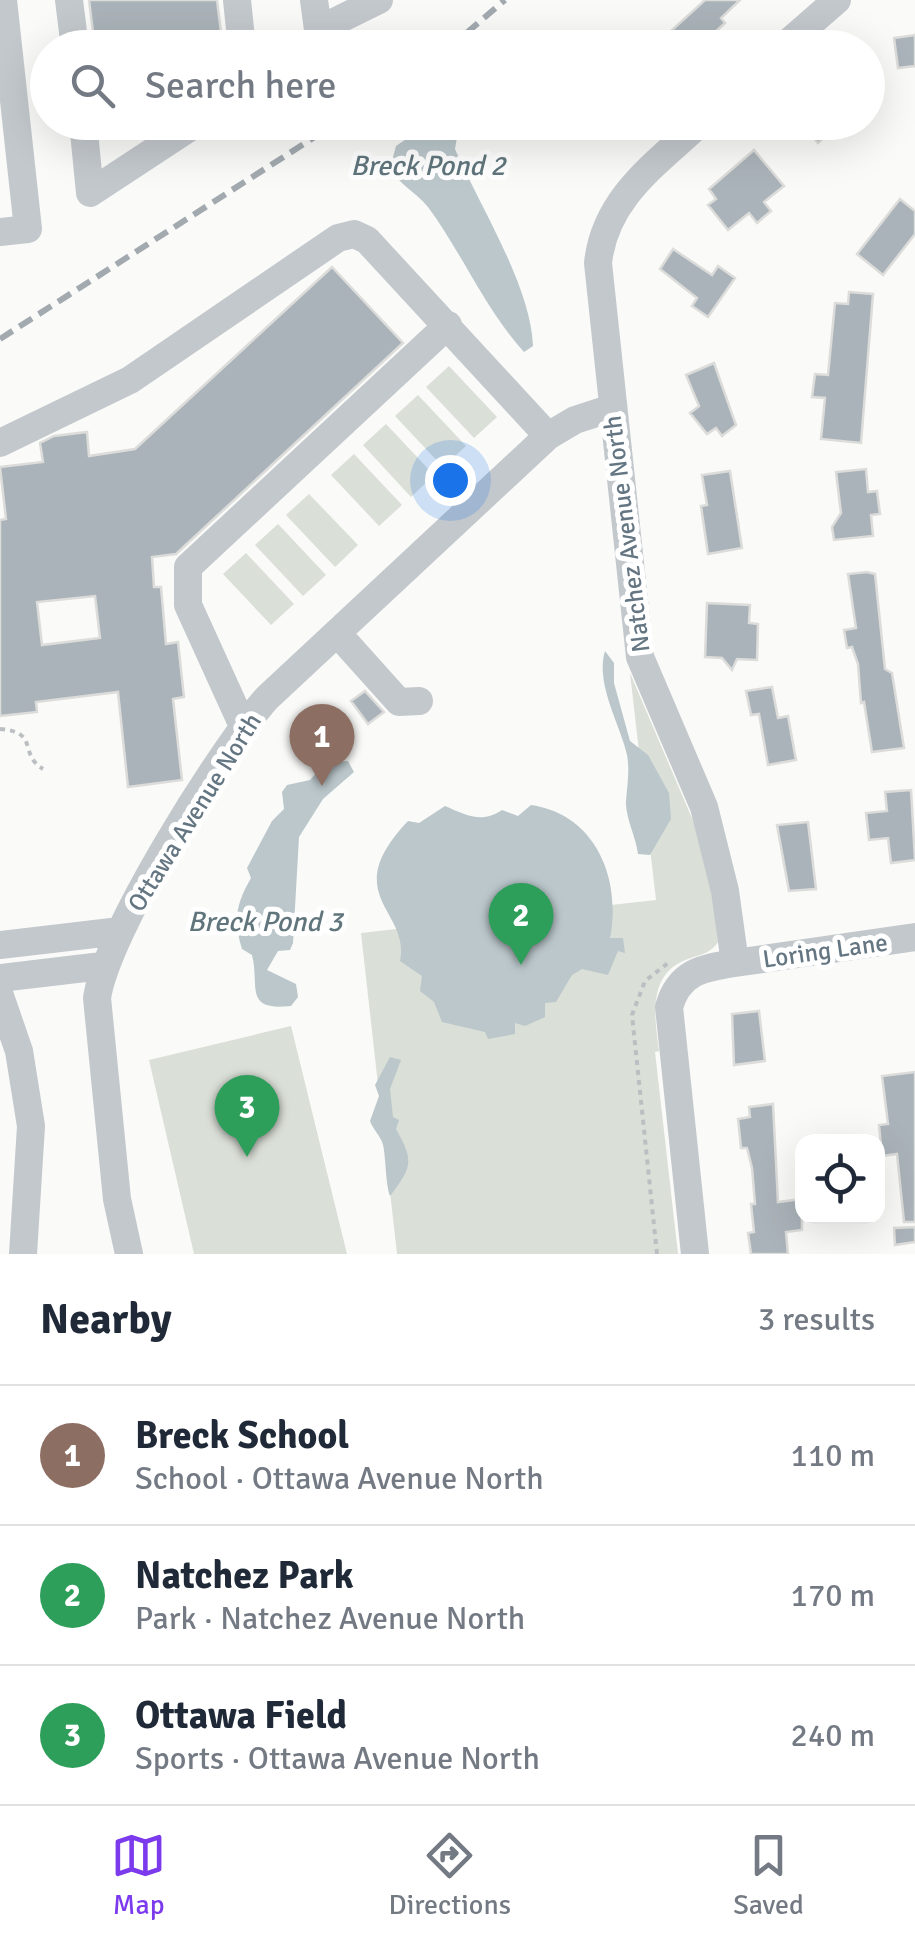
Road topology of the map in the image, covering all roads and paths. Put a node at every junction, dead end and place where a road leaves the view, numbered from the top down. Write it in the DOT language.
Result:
graph roads {
  1 [pos="3,0"];
  2 [pos="69,0"];
  3 [pos="236,0"];
  4 [pos="314,0"];
  5 [pos="378,0"];
  6 [pos="837,0"];
  7 [pos="73,30"];
  8 [pos="240,30"];
  9 [pos="803,30"];
  10 [pos="89,140"];
  11 [pos="171,140"];
  12 [pos="682,140"];
  13 [pos="11,183"];
  14 [pos="0,232"];
  15 [pos="448,325"];
  16 [pos="612,408"];
  17 [pos="548,436"];
  18 [pos="0,443"];
  19 [pos="336,633"];
  20 [pos="419,702"];
  21 [pos="243,726"];
  22 [pos="0,728"];
  23 [pos="43,770"];
  24 [pos="120,931"];
  25 [pos="915,937"];
  26 [pos="0,944"];
  27 [pos="736,962"];
  28 [pos="102,966"];
  29 [pos="0,978"];
  30 [pos="0,996"];
  31 [pos="23,1254"];
  32 [pos="129,1254"];
  33 [pos="695,1254"];
  1 -- 13 [label="street"];
  2 -- 7 [label="street"];
  3 -- 8 [label="street"];
  4 -- 5 [label="street"];
  6 -- 9 [label="street"];
  10 -- 11 [label="street"];
  12 -- 16 [label="street, Natchez Avenue North"];
  13 -- 14 [label="street"];
  15 -- 17 [label="street"];
  15 -- 18 [label="street"];
  15 -- 21 [label="street"];
  16 -- 17 [label="street, Ottawa Avenue North"];
  16 -- 27 [label="street, Natchez Avenue North"];
  17 -- 19 [label="street, Ottawa Avenue North"];
  19 -- 20 [label="street"];
  19 -- 21 [label="street, Ottawa Avenue North"];
  21 -- 24 [label="street, Ottawa Avenue North"];
  22 -- 23 [label="path"];
  24 -- 26 [label="street"];
  24 -- 28 [label="street, Ottawa Avenue North"];
  25 -- 27 [label="street, Loring Lane"];
  27 -- 33 [label="street"];
  28 -- 29 [label="street"];
  28 -- 32 [label="street, Ottawa Avenue North"];
  30 -- 31 [label="street"];
}
